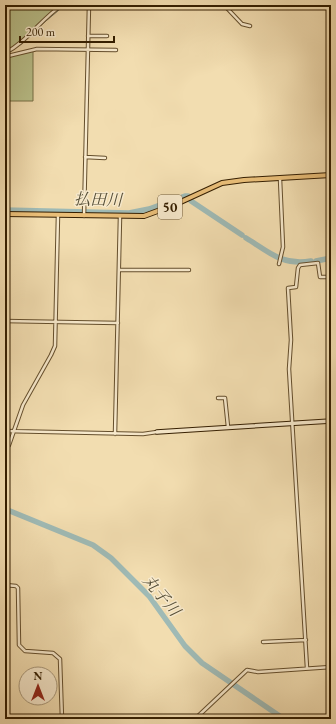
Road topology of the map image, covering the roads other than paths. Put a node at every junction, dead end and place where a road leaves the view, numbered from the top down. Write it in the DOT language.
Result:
graph roads {
  1 [pos="62,5"];
  2 [pos="89,5"];
  3 [pos="224,5"];
  4 [pos="250,26"];
  5 [pos="88,36"];
  6 [pos="107,36"];
  7 [pos="88,50"];
  8 [pos="116,50"];
  9 [pos="5,53"];
  10 [pos="8,56"];
  11 [pos="85,157"];
  12 [pos="105,158"];
  13 [pos="331,175"];
  14 [pos="280,179"];
  15 [pos="5,214"];
  16 [pos="58,215"];
  17 [pos="84,216"];
  18 [pos="120,217"];
  19 [pos="279,264"];
  20 [pos="120,270"];
  21 [pos="189,270"];
  22 [pos="331,276"];
  23 [pos="5,321"];
  24 [pos="56,322"];
  25 [pos="118,323"];
  26 [pos="218,398"];
  27 [pos="331,421"];
  28 [pos="292,424"];
  29 [pos="228,427"];
  30 [pos="5,431"];
  31 [pos="14,431"];
  32 [pos="157,432"];
  33 [pos="115,434"];
  34 [pos="5,450"];
  35 [pos="5,585"];
  36 [pos="306,640"];
  37 [pos="263,642"];
  38 [pos="331,666"];
  39 [pos="307,668"];
  40 [pos="62,719"];
  41 [pos="195,719"];
  1 -- 9 [label="street"];
  2 -- 5 [label="street"];
  3 -- 4 [label="street"];
  5 -- 6 [label="street"];
  5 -- 7 [label="street"];
  7 -- 8 [label="street"];
  7 -- 10 [label="street"];
  7 -- 11 [label="street"];
  11 -- 12 [label="street"];
  11 -- 17 [label="street"];
  13 -- 14 [label="main road, 50"];
  14 -- 18 [label="main road, 50"];
  14 -- 19 [label="street"];
  15 -- 16 [label="main road, 50"];
  16 -- 17 [label="main road, 50"];
  16 -- 24 [label="street"];
  17 -- 18 [label="main road, 50"];
  18 -- 20 [label="street"];
  20 -- 21 [label="street"];
  20 -- 25 [label="street"];
  22 -- 28 [label="street"];
  23 -- 24 [label="street"];
  24 -- 25 [label="street"];
  24 -- 31 [label="street"];
  25 -- 33 [label="street"];
  26 -- 29 [label="street"];
  27 -- 28 [label="street"];
  28 -- 29 [label="street"];
  28 -- 36 [label="street"];
  29 -- 32 [label="street"];
  30 -- 31 [label="street"];
  31 -- 33 [label="street"];
  31 -- 34 [label="street"];
  32 -- 33 [label="street"];
  35 -- 40 [label="street"];
  36 -- 37 [label="street"];
  36 -- 39 [label="street"];
  38 -- 39 [label="street"];
  39 -- 41 [label="street"];
}
